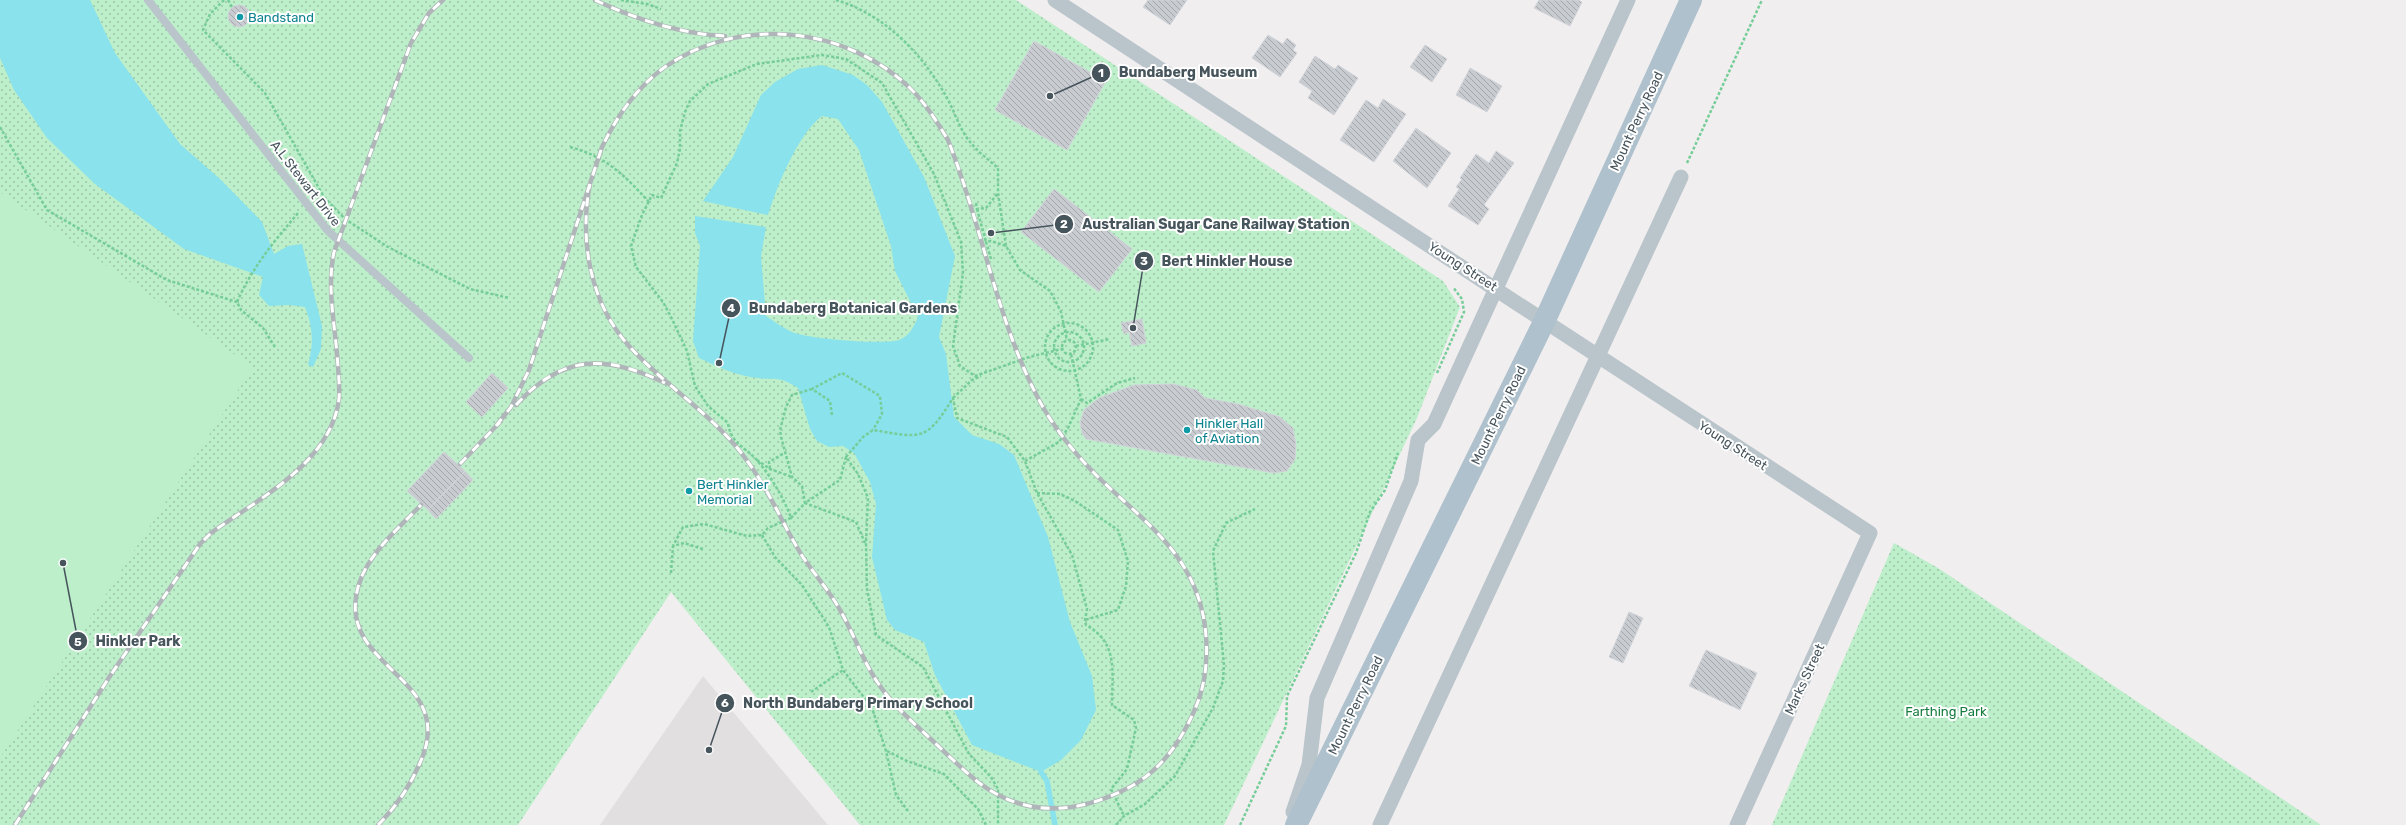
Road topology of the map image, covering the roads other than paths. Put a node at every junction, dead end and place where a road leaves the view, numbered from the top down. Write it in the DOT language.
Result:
graph roads {
  1 [pos="148,0"];
  2 [pos="1055,0"];
  3 [pos="1628,0"];
  4 [pos="1691,0"];
  5 [pos="1681,177"];
  6 [pos="1496,288"];
  7 [pos="1544,322"];
  8 [pos="469,358"];
  9 [pos="1599,358"];
  10 [pos="1870,533"];
  11 [pos="1289,825"];
  12 [pos="1296,825"];
  13 [pos="1380,825"];
  14 [pos="1737,825"];
  1 -- 8 [label="lane, A.L Stewart Drive"];
  2 -- 6 [label="street, Young Street"];
  3 -- 6 [label="street, Mount Perry Road"];
  4 -- 7 [label="main road, Mount Perry Road"];
  5 -- 9 [label="street"];
  6 -- 7 [label="street, Young Street"];
  6 -- 11 [label="street, Mount Perry Road"];
  7 -- 9 [label="street, Young Street"];
  7 -- 12 [label="main road, Mount Perry Road"];
  9 -- 10 [label="street, Young Street"];
  9 -- 13 [label="street"];
  10 -- 14 [label="street, Marks Street"];
}
